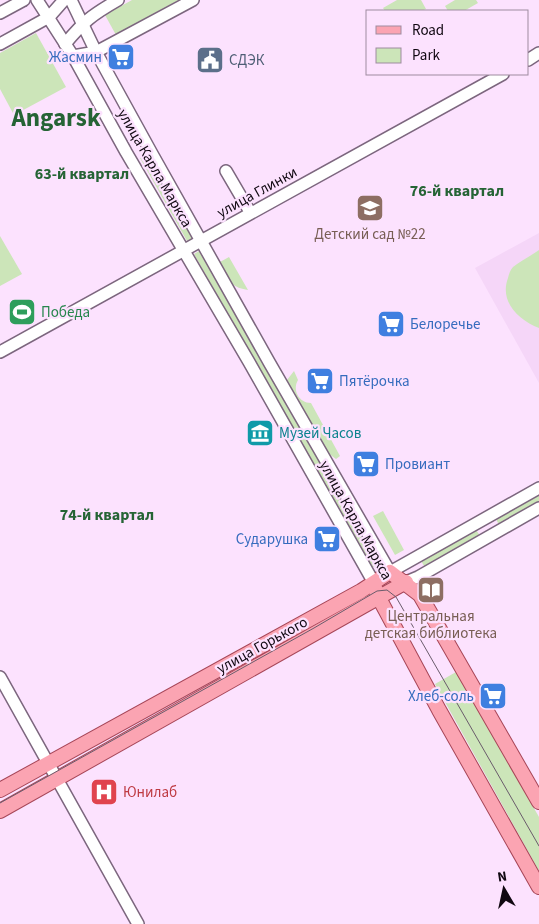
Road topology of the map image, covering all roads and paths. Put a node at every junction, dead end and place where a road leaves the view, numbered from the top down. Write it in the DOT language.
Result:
graph roads {
  1 [pos="24,0"];
  2 [pos="37,0"];
  3 [pos="64,0"];
  4 [pos="71,0"];
  5 [pos="118,0"];
  6 [pos="193,0"];
  7 [pos="0,13"];
  8 [pos="48,17"];
  9 [pos="82,23"];
  10 [pos="0,44"];
  11 [pos="65,44"];
  12 [pos="96,52"];
  13 [pos="73,56"];
  14 [pos="501,75"];
  15 [pos="226,171"];
  16 [pos="250,212"];
  17 [pos="201,241"];
  18 [pos="184,251"];
  19 [pos="0,352"];
  20 [pos="539,488"];
  21 [pos="539,508"];
  22 [pos="480,522"];
  23 [pos="489,537"];
  24 [pos="390,572"];
  25 [pos="406,582"];
  26 [pos="374,583"];
  27 [pos="379,598"];
  28 [pos="0,677"];
  29 [pos="48,764"];
  30 [pos="56,778"];
  31 [pos="0,790"];
  32 [pos="539,802"];
  33 [pos="0,811"];
  34 [pos="539,887"];
  35 [pos="138,924"];
  1 -- 7 [label="street"];
  2 -- 8 [label="street, улица Карла Маркса"];
  3 -- 8 [label="street"];
  4 -- 9 [label="street, улица Карла Маркса"];
  5 -- 9 [label="street"];
  6 -- 12 [label="street"];
  8 -- 10 [label="street"];
  8 -- 11 [label="street, улица Карла Маркса"];
  9 -- 11 [label="street"];
  9 -- 12 [label="street, улица Карла Маркса"];
  11 -- 13 [label="street, улица Карла Маркса"];
  12 -- 13 [label="street"];
  12 -- 17 [label="street, улица Карла Маркса"];
  13 -- 18 [label="street, улица Карла Маркса"];
  14 -- 16 [label="street, улица Глинки"];
  15 -- 16 [label="street"];
  16 -- 17 [label="street, улица Глинки"];
  17 -- 18 [label="street, улица Глинки"];
  17 -- 24 [label="street, улица Карла Маркса"];
  18 -- 19 [label="street, улица Глинки"];
  18 -- 26 [label="street, улица Карла Маркса"];
  20 -- 22 [label="street, улица Горького"];
  21 -- 23 [label="street, улица Горького"];
  22 -- 23 [label="street"];
  22 -- 24 [label="street, улица Горького"];
  23 -- 25 [label="street, улица Горького"];
  24 -- 25 [label="main road, улица Карла Маркса"];
  24 -- 26 [label="main road, улица Горького"];
  25 -- 27 [label="main road, улица Горького"];
  25 -- 32 [label="main road, улица Карла Маркса"];
  26 -- 27 [label="main road, улица Карла Маркса"];
  26 -- 29 [label="main road, улица Горького"];
  27 -- 30 [label="main road, улица Горького"];
  27 -- 34 [label="main road, улица Карла Маркса"];
  28 -- 29 [label="street"];
  29 -- 30 [label="street"];
  29 -- 31 [label="main road, улица Горького"];
  30 -- 33 [label="main road, улица Горького"];
  30 -- 35 [label="street"];
}
